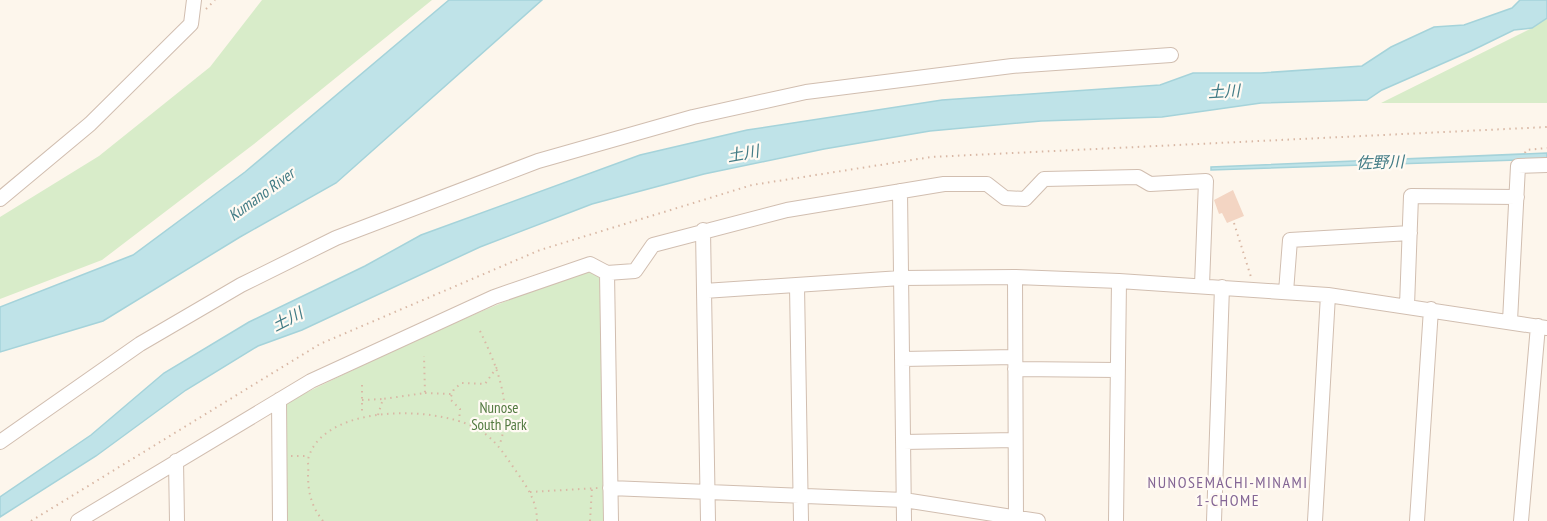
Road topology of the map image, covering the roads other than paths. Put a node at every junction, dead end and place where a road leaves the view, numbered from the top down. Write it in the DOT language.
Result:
graph roads {
  1 [pos="194,0"];
  2 [pos="1171,55"];
  3 [pos="1547,165"];
  4 [pos="900,191"];
  5 [pos="1517,196"];
  6 [pos="0,199"];
  7 [pos="703,230"];
  8 [pos="1410,233"];
  9 [pos="607,273"];
  10 [pos="1014,277"];
  11 [pos="901,278"];
  12 [pos="1119,281"];
  13 [pos="1202,285"];
  14 [pos="797,286"];
  15 [pos="1222,287"];
  16 [pos="704,291"];
  17 [pos="1286,292"];
  18 [pos="1328,296"];
  19 [pos="1407,306"];
  20 [pos="1431,309"];
  21 [pos="1510,321"];
  22 [pos="1543,327"];
  23 [pos="902,359"];
  24 [pos="1015,363"];
  25 [pos="1117,370"];
  26 [pos="279,400"];
  27 [pos="1015,440"];
  28 [pos="0,442"];
  29 [pos="903,442"];
  30 [pos="176,461"];
  31 [pos="610,488"];
  32 [pos="708,492"];
  33 [pos="800,497"];
  34 [pos="904,500"];
  35 [pos="1016,519"];
  36 [pos="78,521"];
  37 [pos="177,521"];
  38 [pos="280,521"];
  39 [pos="610,521"];
  40 [pos="708,521"];
  41 [pos="801,521"];
  42 [pos="904,521"];
  43 [pos="1038,521"];
  44 [pos="1116,521"];
  45 [pos="1214,521"];
  46 [pos="1315,521"];
  47 [pos="1417,521"];
  48 [pos="1521,521"];
  1 -- 6 [label="street"];
  2 -- 28 [label="street"];
  3 -- 5 [label="street"];
  4 -- 7 [label="street"];
  4 -- 11 [label="street"];
  4 -- 13 [label="street"];
  5 -- 8 [label="street"];
  5 -- 21 [label="street"];
  7 -- 9 [label="street"];
  7 -- 16 [label="street"];
  8 -- 17 [label="street"];
  8 -- 19 [label="street"];
  9 -- 26 [label="street"];
  9 -- 31 [label="street"];
  10 -- 11 [label="street"];
  10 -- 12 [label="street"];
  10 -- 24 [label="street"];
  11 -- 14 [label="street"];
  11 -- 23 [label="street"];
  12 -- 13 [label="street"];
  12 -- 25 [label="street"];
  13 -- 15 [label="street"];
  14 -- 16 [label="street"];
  14 -- 33 [label="street"];
  15 -- 17 [label="street"];
  15 -- 45 [label="street"];
  16 -- 32 [label="street"];
  17 -- 18 [label="street"];
  18 -- 19 [label="street"];
  18 -- 46 [label="street"];
  19 -- 20 [label="street"];
  20 -- 21 [label="street"];
  20 -- 47 [label="street"];
  21 -- 22 [label="street"];
  22 -- 48 [label="street"];
  23 -- 24 [label="street"];
  23 -- 29 [label="street"];
  24 -- 25 [label="street"];
  24 -- 27 [label="street"];
  25 -- 44 [label="street"];
  26 -- 30 [label="street"];
  26 -- 38 [label="street"];
  27 -- 29 [label="street"];
  27 -- 35 [label="street"];
  29 -- 34 [label="street"];
  30 -- 36 [label="street"];
  30 -- 37 [label="street"];
  31 -- 32 [label="street"];
  31 -- 39 [label="street"];
  32 -- 33 [label="street"];
  32 -- 40 [label="street"];
  33 -- 34 [label="street"];
  33 -- 41 [label="street"];
  34 -- 35 [label="street"];
  34 -- 42 [label="street"];
  35 -- 43 [label="street"];
}
